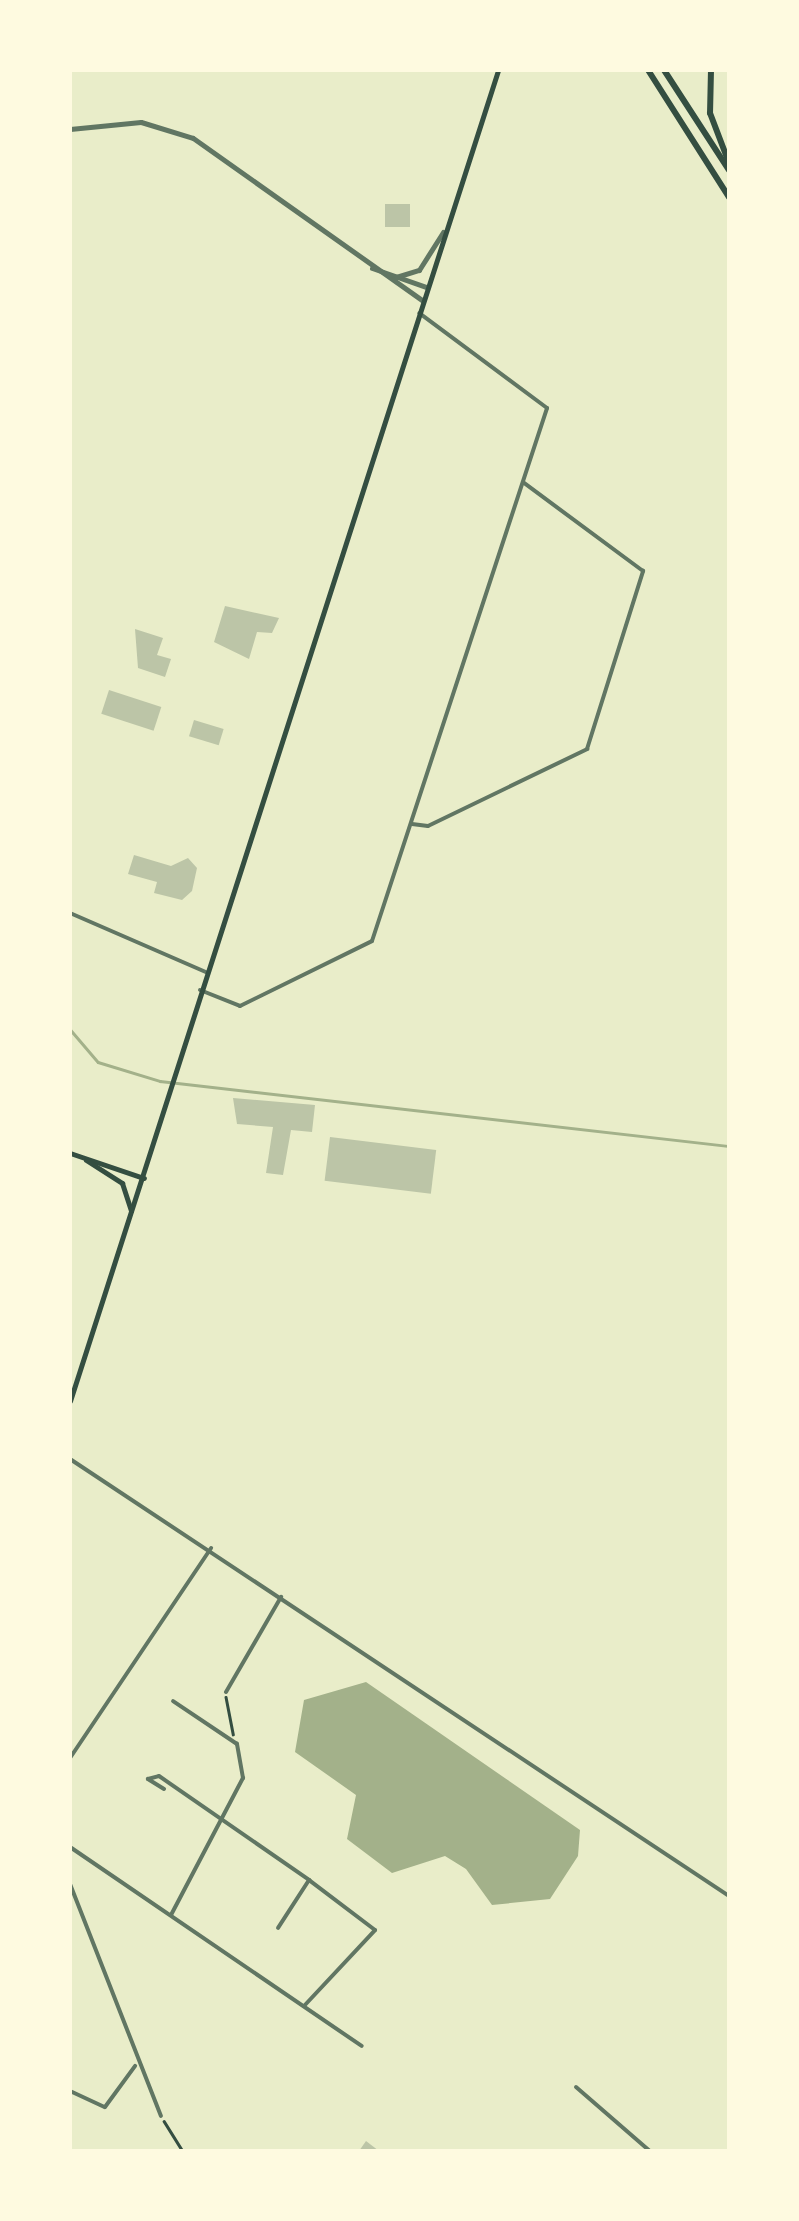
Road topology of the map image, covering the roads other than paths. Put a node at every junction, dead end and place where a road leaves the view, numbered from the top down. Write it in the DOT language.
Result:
graph roads {
  1 [pos="498,70"];
  2 [pos="648,70"];
  3 [pos="664,70"];
  4 [pos="711,70"];
  5 [pos="70,130"];
  6 [pos="729,166"];
  7 [pos="729,196"];
  8 [pos="444,232"];
  9 [pos="368,266"];
  10 [pos="396,277"];
  11 [pos="426,287"];
  12 [pos="422,300"];
  13 [pos="418,312"];
  14 [pos="522,482"];
  15 [pos="412,824"];
  16 [pos="70,913"];
  17 [pos="206,972"];
  18 [pos="200,990"];
  19 [pos="70,1154"];
  20 [pos="86,1160"];
  21 [pos="144,1178"];
  22 [pos="130,1218"];
  23 [pos="70,1402"];
  24 [pos="70,1459"];
  25 [pos="211,1548"];
  26 [pos="282,1596"];
  27 [pos="226,1692"];
  28 [pos="173,1702"];
  29 [pos="70,1758"];
  30 [pos="164,1789"];
  31 [pos="212,1822"];
  32 [pos="70,1847"];
  33 [pos="309,1880"];
  34 [pos="70,1884"];
  35 [pos="729,1896"];
  36 [pos="171,1916"];
  37 [pos="278,1928"];
  38 [pos="304,2006"];
  39 [pos="362,2046"];
  40 [pos="135,2066"];
  41 [pos="576,2087"];
  42 [pos="70,2091"];
  43 [pos="160,2116"];
  44 [pos="650,2151"];
  1 -- 8 [label="main road"];
  2 -- 7 [label="highway"];
  3 -- 6 [label="highway"];
  4 -- 6 [label="highway"];
  5 -- 9 [label="street"];
  8 -- 10 [label="street"];
  8 -- 11 [label="main road"];
  9 -- 10 [label="street"];
  9 -- 12 [label="street"];
  10 -- 11 [label="street"];
  11 -- 12 [label="main road"];
  12 -- 13 [label="main road"];
  13 -- 14 [label="street"];
  13 -- 17 [label="main road"];
  14 -- 15 [label="street"];
  14 -- 15 [label="street"];
  15 -- 18 [label="street"];
  16 -- 17 [label="street"];
  17 -- 18 [label="main road"];
  18 -- 21 [label="main road"];
  19 -- 20 [label="main road"];
  20 -- 21 [label="main road"];
  20 -- 22 [label="main road"];
  21 -- 22 [label="main road"];
  22 -- 23 [label="main road"];
  24 -- 25 [label="street"];
  25 -- 26 [label="street"];
  25 -- 29 [label="street"];
  26 -- 27 [label="street"];
  26 -- 35 [label="street"];
  28 -- 31 [label="street"];
  30 -- 31 [label="street"];
  31 -- 33 [label="street"];
  31 -- 36 [label="street"];
  32 -- 36 [label="street"];
  33 -- 37 [label="street"];
  33 -- 38 [label="street"];
  34 -- 40 [label="street"];
  36 -- 38 [label="street"];
  38 -- 39 [label="street"];
  40 -- 42 [label="street"];
  40 -- 43 [label="street"];
  41 -- 44 [label="street"];
}
